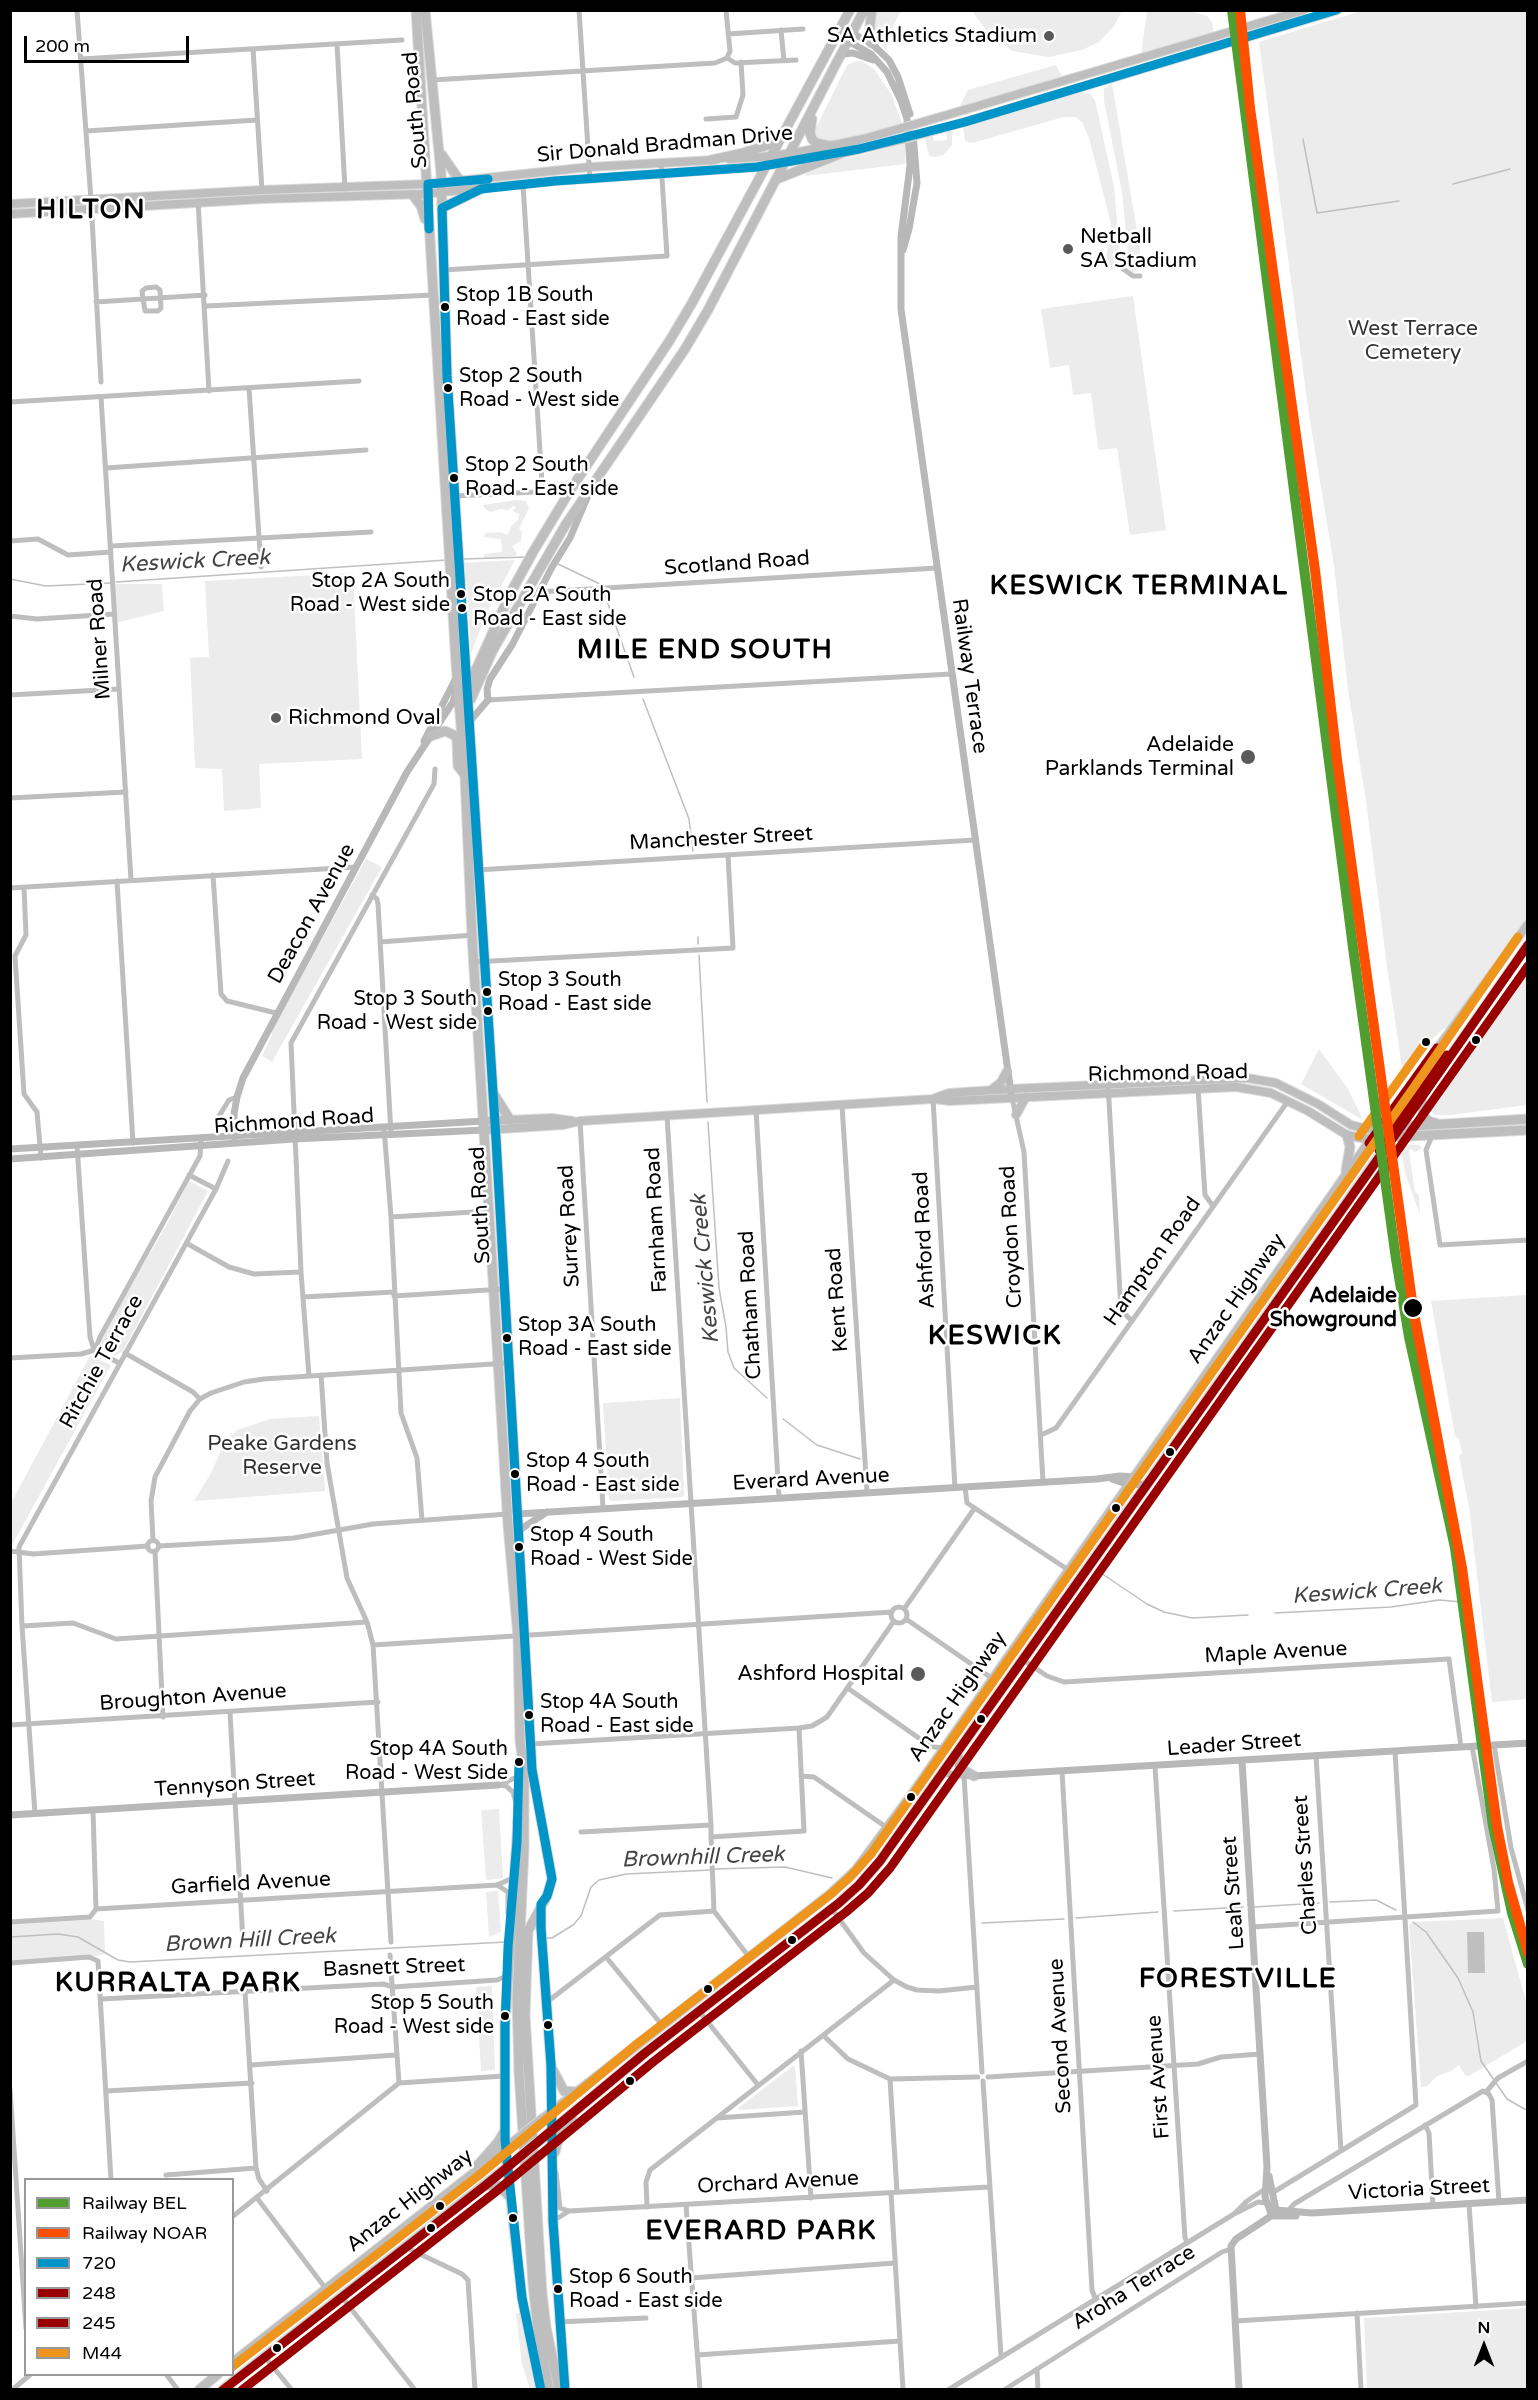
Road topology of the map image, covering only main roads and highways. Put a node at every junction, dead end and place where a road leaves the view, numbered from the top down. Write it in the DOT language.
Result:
graph roads {
  1 [pos="416,10"];
  2 [pos="425,10"];
  3 [pos="850,10"];
  4 [pos="864,10"];
  5 [pos="872,10"];
  6 [pos="1304,10"];
  7 [pos="1338,10"];
  8 [pos="840,32"];
  9 [pos="851,37"];
  10 [pos="871,43"];
  11 [pos="813,111"];
  12 [pos="782,138"];
  13 [pos="439,141"];
  14 [pos="831,146"];
  15 [pos="790,153"];
  16 [pos="840,154"];
  17 [pos="772,156"];
  18 [pos="711,160"];
  19 [pos="785,164"];
  20 [pos="766,166"];
  21 [pos="510,177"];
  22 [pos="777,179"];
  23 [pos="460,181"];
  24 [pos="523,184"];
  25 [pos="441,188"];
  26 [pos="428,189"];
  27 [pos="480,189"];
  28 [pos="413,195"];
  29 [pos="10,204"];
  30 [pos="442,208"];
  31 [pos="10,214"];
  32 [pos="430,245"];
  33 [pos="451,496"];
  34 [pos="463,687"];
  35 [pos="465,707"];
  36 [pos="431,736"];
  37 [pos="465,776"];
  38 [pos="473,870"];
  39 [pos="1527,924"];
  40 [pos="1520,935"];
  41 [pos="1527,942"];
  42 [pos="1197,1083"];
  43 [pos="1024,1088"];
  44 [pos="1109,1088"];
  45 [pos="992,1090"];
  46 [pos="1292,1090"];
  47 [pos="493,1091"];
  48 [pos="1026,1097"];
  49 [pos="1422,1097"];
  50 [pos="933,1099"];
  51 [pos="1288,1101"];
  52 [pos="1016,1115"];
  53 [pos="1527,1119"];
  54 [pos="510,1120"];
  55 [pos="580,1121"];
  56 [pos="489,1125"];
  57 [pos="1405,1125"];
  58 [pos="1445,1125"];
  59 [pos="1379,1128"];
  60 [pos="1527,1130"];
  61 [pos="1347,1135"];
  62 [pos="1393,1137"];
  63 [pos="1372,1138"];
  64 [pos="1363,1143"];
  65 [pos="1345,1176"];
  66 [pos="499,1289"];
  67 [pos="1186,1404"];
  68 [pos="1197,1412"];
  69 [pos="513,1514"];
  70 [pos="1050,1598"];
  71 [pos="1061,1605"];
  72 [pos="521,1636"];
  73 [pos="1017,1643"];
  74 [pos="1023,1659"];
  75 [pos="1003,1664"];
  76 [pos="970,1712"];
  77 [pos="980,1719"];
  78 [pos="519,1741"];
  79 [pos="946,1746"];
  80 [pos="957,1752"];
  81 [pos="943,1771"];
  82 [pos="974,1776"];
  83 [pos="913,1793"];
  84 [pos="876,1842"];
  85 [pos="892,1843"];
  86 [pos="880,1861"];
  87 [pos="861,1863"];
  88 [pos="541,1904"];
  89 [pos="519,1930"];
  90 [pos="518,1948"];
  91 [pos="722,1978"];
  92 [pos="730,1988"];
  93 [pos="618,2059"];
  94 [pos="551,2066"];
  95 [pos="626,2068"];
  96 [pos="576,2092"];
  97 [pos="581,2105"];
  98 [pos="551,2112"];
  99 [pos="505,2129"];
  100 [pos="551,2131"];
  101 [pos="505,2149"];
  102 [pos="507,2167"];
  103 [pos="464,2182"];
  104 [pos="486,2185"];
  105 [pos="510,2197"];
  106 [pos="553,2221"];
  107 [pos="408,2226"];
  108 [pos="431,2226"];
  109 [pos="299,2311"];
  110 [pos="316,2316"];
  111 [pos="284,2323"];
  112 [pos="296,2331"];
  113 [pos="234,2361"];
  114 [pos="216,2376"];
  115 [pos="222,2389"];
  116 [pos="199,2390"];
  117 [pos="541,2390"];
  118 [pos="549,2390"];
  119 [pos="559,2390"];
  120 [pos="566,2390"];
  1 -- 26 [label="highway, South Road"];
  2 -- 13 [label="highway, South Road"];
  3 -- 8 [label="highway"];
  4 -- 9 [label="highway"];
  5 -- 10 [label="highway"];
  6 -- 14 [label="main road, Sir Donald Bradman Drive, bridge"];
  7 -- 16 [label="main road, Sir Donald Bradman Drive, bridge"];
  8 -- 9 [label="highway"];
  8 -- 12 [label="highway"];
  9 -- 11 [label="highway"];
  11 -- 14 [label="highway"];
  11 -- 15 [label="highway"];
  12 -- 17 [label="highway"];
  12 -- 18 [label="highway"];
  13 -- 23 [label="highway"];
  13 -- 25 [label="highway, South Road"];
  14 -- 15 [label="main road, Sir Donald Bradman Drive"];
  15 -- 17 [label="main road, Sir Donald Bradman Drive"];
  15 -- 19 [label="highway"];
  16 -- 19 [label="main road, Sir Donald Bradman Drive"];
  16 -- 22 [label="highway"];
  17 -- 18 [label="main road, Sir Donald Bradman Drive"];
  17 -- 20 [label="highway"];
  18 -- 21 [label="main road, Sir Donald Bradman Drive"];
  19 -- 20 [label="main road, Sir Donald Bradman Drive"];
  19 -- 22 [label="highway"];
  20 -- 24 [label="main road, Sir Donald Bradman Drive"];
  20 -- 34 [label="highway"];
  21 -- 23 [label="main road, Sir Donald Bradman Drive"];
  21 -- 24 [label="main road"];
  22 -- 35 [label="highway"];
  23 -- 25 [label="main road, Sir Donald Bradman Drive"];
  24 -- 27 [label="main road, Sir Donald Bradman Drive"];
  25 -- 26 [label="main road, Sir Donald Bradman Drive"];
  25 -- 27 [label="main road, Sir Donald Bradman Drive"];
  25 -- 30 [label="highway, South Road"];
  26 -- 28 [label="main road, Sir Donald Bradman Drive"];
  26 -- 29 [label="main road, Sir Donald Bradman Drive"];
  26 -- 32 [label="highway, South Road"];
  27 -- 30 [label="highway"];
  28 -- 31 [label="main road, Sir Donald Bradman Drive"];
  28 -- 32 [label="highway"];
  30 -- 33 [label="highway, South Road"];
  32 -- 33 [label="highway, South Road"];
  33 -- 34 [label="highway, South Road"];
  34 -- 35 [label="highway, South Road"];
  35 -- 37 [label="highway, South Road"];
  35 -- 38 [label="highway, South Road"];
  36 -- 37 [label="highway"];
  37 -- 38 [label="highway, South Road"];
  38 -- 47 [label="highway, South Road"];
  38 -- 56 [label="highway, South Road"];
  39 -- 40 [label="main road, Anzac Highway"];
  40 -- 41 [label="main road"];
  40 -- 59 [label="main road, Anzac Highway"];
  41 -- 49 [label="main road, Anzac Highway"];
  42 -- 44 [label="main road, Richmond Road"];
  42 -- 46 [label="main road, Richmond Road"];
  42 -- 51 [label="main road, Richmond Road"];
  43 -- 44 [label="main road, Richmond Road"];
  43 -- 45 [label="main road, Richmond Road"];
  43 -- 45 [label="main road"];
  44 -- 48 [label="main road, Richmond Road"];
  45 -- 50 [label="main road, Richmond Road"];
  46 -- 51 [label="main road"];
  46 -- 59 [label="main road, Richmond Road"];
  47 -- 54 [label="highway"];
  47 -- 56 [label="highway, South Road"];
  48 -- 50 [label="main road, Richmond Road"];
  48 -- 52 [label="main road"];
  49 -- 57 [label="main road, Anzac Highway"];
  49 -- 58 [label="main road"];
  50 -- 55 [label="main road, Richmond Road"];
  51 -- 61 [label="main road, Richmond Road"];
  53 -- 58 [label="highway"];
  54 -- 55 [label="main road, Richmond Road"];
  54 -- 56 [label="main road, Richmond Road"];
  55 -- 56 [label="main road, Richmond Road"];
  56 -- 66 [label="highway, South Road"];
  56 -- 66 [label="highway, South Road"];
  57 -- 58 [label="highway"];
  57 -- 59 [label="highway"];
  57 -- 62 [label="highway, Anzac Highway"];
  59 -- 63 [label="main road, Anzac Highway"];
  60 -- 62 [label="highway"];
  61 -- 64 [label="main road, Richmond Road"];
  61 -- 65 [label="highway"];
  62 -- 63 [label="highway"];
  62 -- 68 [label="highway, Anzac Highway"];
  63 -- 64 [label="highway, Anzac Highway"];
  64 -- 65 [label="highway, Anzac Highway"];
  65 -- 67 [label="highway, Anzac Highway"];
  66 -- 69 [label="highway, South Road"];
  67 -- 68 [label="highway"];
  67 -- 70 [label="highway, Anzac Highway"];
  68 -- 71 [label="highway, Anzac Highway"];
  69 -- 72 [label="highway, South Road"];
  69 -- 72 [label="highway, South Road"];
  70 -- 71 [label="highway"];
  70 -- 73 [label="highway, Anzac Highway"];
  71 -- 74 [label="highway, Anzac Highway"];
  72 -- 78 [label="highway, South Road"];
  72 -- 88 [label="highway, South Road"];
  73 -- 74 [label="highway"];
  73 -- 75 [label="highway, Anzac Highway"];
  74 -- 75 [label="highway"];
  74 -- 77 [label="highway, Anzac Highway"];
  75 -- 76 [label="highway, Anzac Highway"];
  76 -- 77 [label="highway"];
  76 -- 79 [label="highway, Anzac Highway"];
  77 -- 80 [label="highway, Anzac Highway"];
  78 -- 89 [label="highway"];
  78 -- 89 [label="highway, South Road"];
  79 -- 81 [label="highway"];
  79 -- 83 [label="highway, Anzac Highway"];
  80 -- 81 [label="highway, Anzac Highway"];
  80 -- 82 [label="highway"];
  81 -- 83 [label="highway"];
  81 -- 85 [label="highway, Anzac Highway"];
  83 -- 84 [label="highway, Anzac Highway"];
  84 -- 85 [label="highway"];
  84 -- 87 [label="highway, Anzac Highway"];
  85 -- 86 [label="highway, Anzac Highway"];
  86 -- 87 [label="highway"];
  86 -- 92 [label="highway, Anzac Highway"];
  87 -- 91 [label="highway, Anzac Highway"];
  88 -- 89 [label="highway, South Road"];
  88 -- 94 [label="highway"];
  89 -- 90 [label="highway"];
  89 -- 90 [label="highway, South Road"];
  90 -- 99 [label="highway"];
  90 -- 118 [label="highway, South Road"];
  90 -- 119 [label="highway, South Road"];
  91 -- 92 [label="highway"];
  91 -- 93 [label="highway, Anzac Highway"];
  92 -- 95 [label="highway, Anzac Highway"];
  93 -- 95 [label="highway"];
  93 -- 96 [label="highway, Anzac Highway"];
  94 -- 96 [label="highway"];
  94 -- 98 [label="highway"];
  95 -- 97 [label="highway, Anzac Highway"];
  96 -- 98 [label="highway, Anzac Highway"];
  97 -- 100 [label="highway, Anzac Highway"];
  97 -- 106 [label="highway"];
  98 -- 100 [label="highway"];
  98 -- 101 [label="highway, Anzac Highway, bridge"];
  99 -- 101 [label="highway"];
  99 -- 103 [label="highway"];
  100 -- 102 [label="highway, Anzac Highway, bridge"];
  100 -- 106 [label="highway"];
  101 -- 102 [label="highway"];
  101 -- 103 [label="highway, Anzac Highway"];
  102 -- 104 [label="highway, Anzac Highway"];
  102 -- 105 [label="highway"];
  103 -- 107 [label="highway, Anzac Highway"];
  104 -- 105 [label="highway"];
  104 -- 108 [label="highway, Anzac Highway"];
  105 -- 117 [label="highway"];
  106 -- 120 [label="highway"];
  107 -- 108 [label="highway"];
  107 -- 109 [label="highway, Anzac Highway"];
  108 -- 110 [label="highway, Anzac Highway"];
  109 -- 110 [label="highway"];
  109 -- 111 [label="highway, Anzac Highway"];
  110 -- 112 [label="highway, Anzac Highway"];
  111 -- 112 [label="highway"];
  111 -- 113 [label="highway, Anzac Highway"];
  112 -- 115 [label="highway, Anzac Highway"];
  114 -- 115 [label="highway"];
  114 -- 116 [label="highway"];
}
